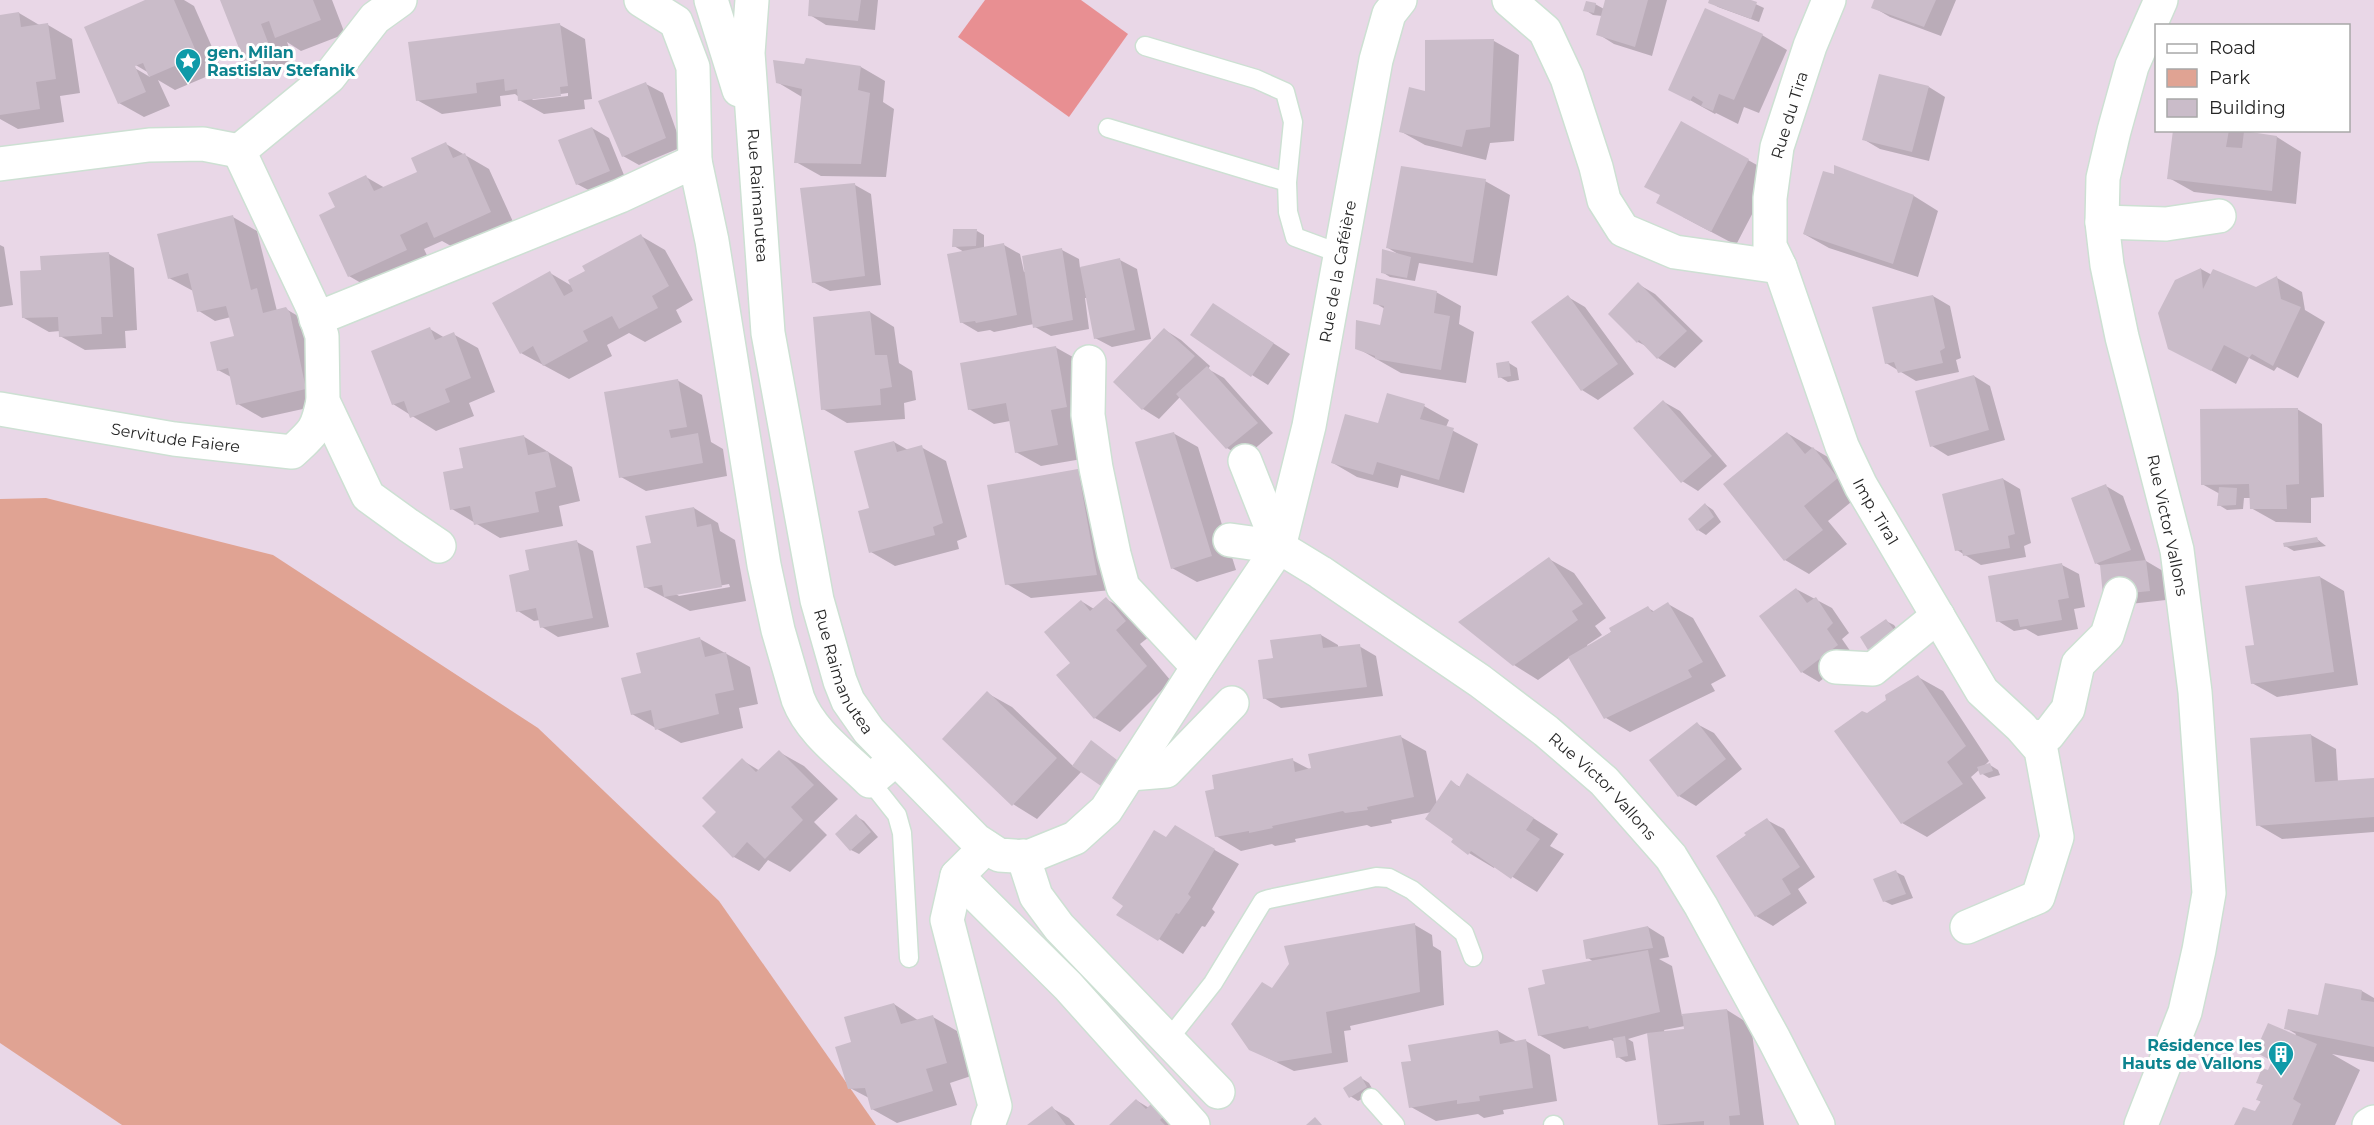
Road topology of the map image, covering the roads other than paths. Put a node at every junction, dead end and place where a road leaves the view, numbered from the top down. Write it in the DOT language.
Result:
graph roads {
  1 [pos="400,0"];
  2 [pos="641,0"];
  3 [pos="711,0"];
  4 [pos="752,0"];
  5 [pos="1400,0"];
  6 [pos="1829,0"];
  7 [pos="2161,0"];
  8 [pos="1527,5"];
  9 [pos="1145,46"];
  10 [pos="751,104"];
  11 [pos="1107,128"];
  12 [pos="239,151"];
  13 [pos="695,161"];
  14 [pos="0,164"];
  15 [pos="1287,182"];
  16 [pos="2219,216"];
  17 [pos="2102,222"];
  18 [pos="1341,254"];
  19 [pos="1780,267"];
  20 [pos="316,320"];
  21 [pos="1089,362"];
  22 [pos="323,401"];
  23 [pos="0,409"];
  24 [pos="1245,461"];
  25 [pos="1230,540"];
  26 [pos="440,546"];
  27 [pos="1279,547"];
  28 [pos="2120,594"];
  29 [pos="1938,616"];
  30 [pos="1198,667"];
  31 [pos="1836,667"];
  32 [pos="1232,703"];
  33 [pos="2026,733"];
  34 [pos="896,759"];
  35 [pos="1130,774"];
  36 [pos="870,781"];
  37 [pos="986,847"];
  38 [pos="1023,856"];
  39 [pos="957,876"];
  40 [pos="1967,927"];
  41 [pos="1473,957"];
  42 [pos="909,958"];
  43 [pos="1168,1041"];
  44 [pos="1218,1092"];
  45 [pos="1371,1098"];
  46 [pos="2374,1122"];
  47 [pos="988,1125"];
  48 [pos="1193,1125"];
  49 [pos="1395,1125"];
  50 [pos="1818,1125"];
  51 [pos="2141,1125"];
  52 [pos="2369,1125"];
  1 -- 12 [label="street"];
  2 -- 13 [label="street"];
  3 -- 10 [label="street"];
  4 -- 10 [label="street, Rue Raimanutea"];
  5 -- 18 [label="street, Rue de la Caféière"];
  6 -- 19 [label="street, Rue du Tira"];
  7 -- 17 [label="street, Rue Victor Vallons"];
  8 -- 19 [label="street"];
  9 -- 15 [label="lane"];
  10 -- 34 [label="street, Rue Raimanutea"];
  11 -- 15 [label="lane"];
  12 -- 14 [label="street"];
  12 -- 20 [label="street"];
  13 -- 20 [label="street"];
  13 -- 36 [label="street"];
  15 -- 18 [label="lane"];
  16 -- 17 [label="street"];
  17 -- 51 [label="street, Rue Victor Vallons"];
  18 -- 27 [label="street, Rue de la Caféière"];
  19 -- 29 [label="street, Imp. Tira1"];
  20 -- 22 [label="street"];
  21 -- 30 [label="street"];
  22 -- 23 [label="street, Servitude Faiere"];
  22 -- 26 [label="street"];
  24 -- 27 [label="street"];
  25 -- 27 [label="street"];
  27 -- 30 [label="street, Rue Raimanutea"];
  27 -- 50 [label="street, Rue Victor Vallons"];
  28 -- 33 [label="street"];
  29 -- 31 [label="street"];
  29 -- 33 [label="street, Imp. Tira1"];
  30 -- 35 [label="street, Rue Raimanutea"];
  32 -- 35 [label="street"];
  33 -- 40 [label="street"];
  34 -- 36 [label="street"];
  34 -- 37 [label="street, Rue Raimanutea"];
  35 -- 38 [label="street, Rue Raimanutea"];
  36 -- 42 [label="lane"];
  37 -- 38 [label="street, Rue Raimanutea"];
  37 -- 39 [label="street"];
  38 -- 43 [label="street"];
  39 -- 47 [label="street"];
  39 -- 48 [label="street"];
  41 -- 43 [label="lane"];
  43 -- 44 [label="street"];
  45 -- 49 [label="lane"];
  46 -- 52 [label="street"];
}
